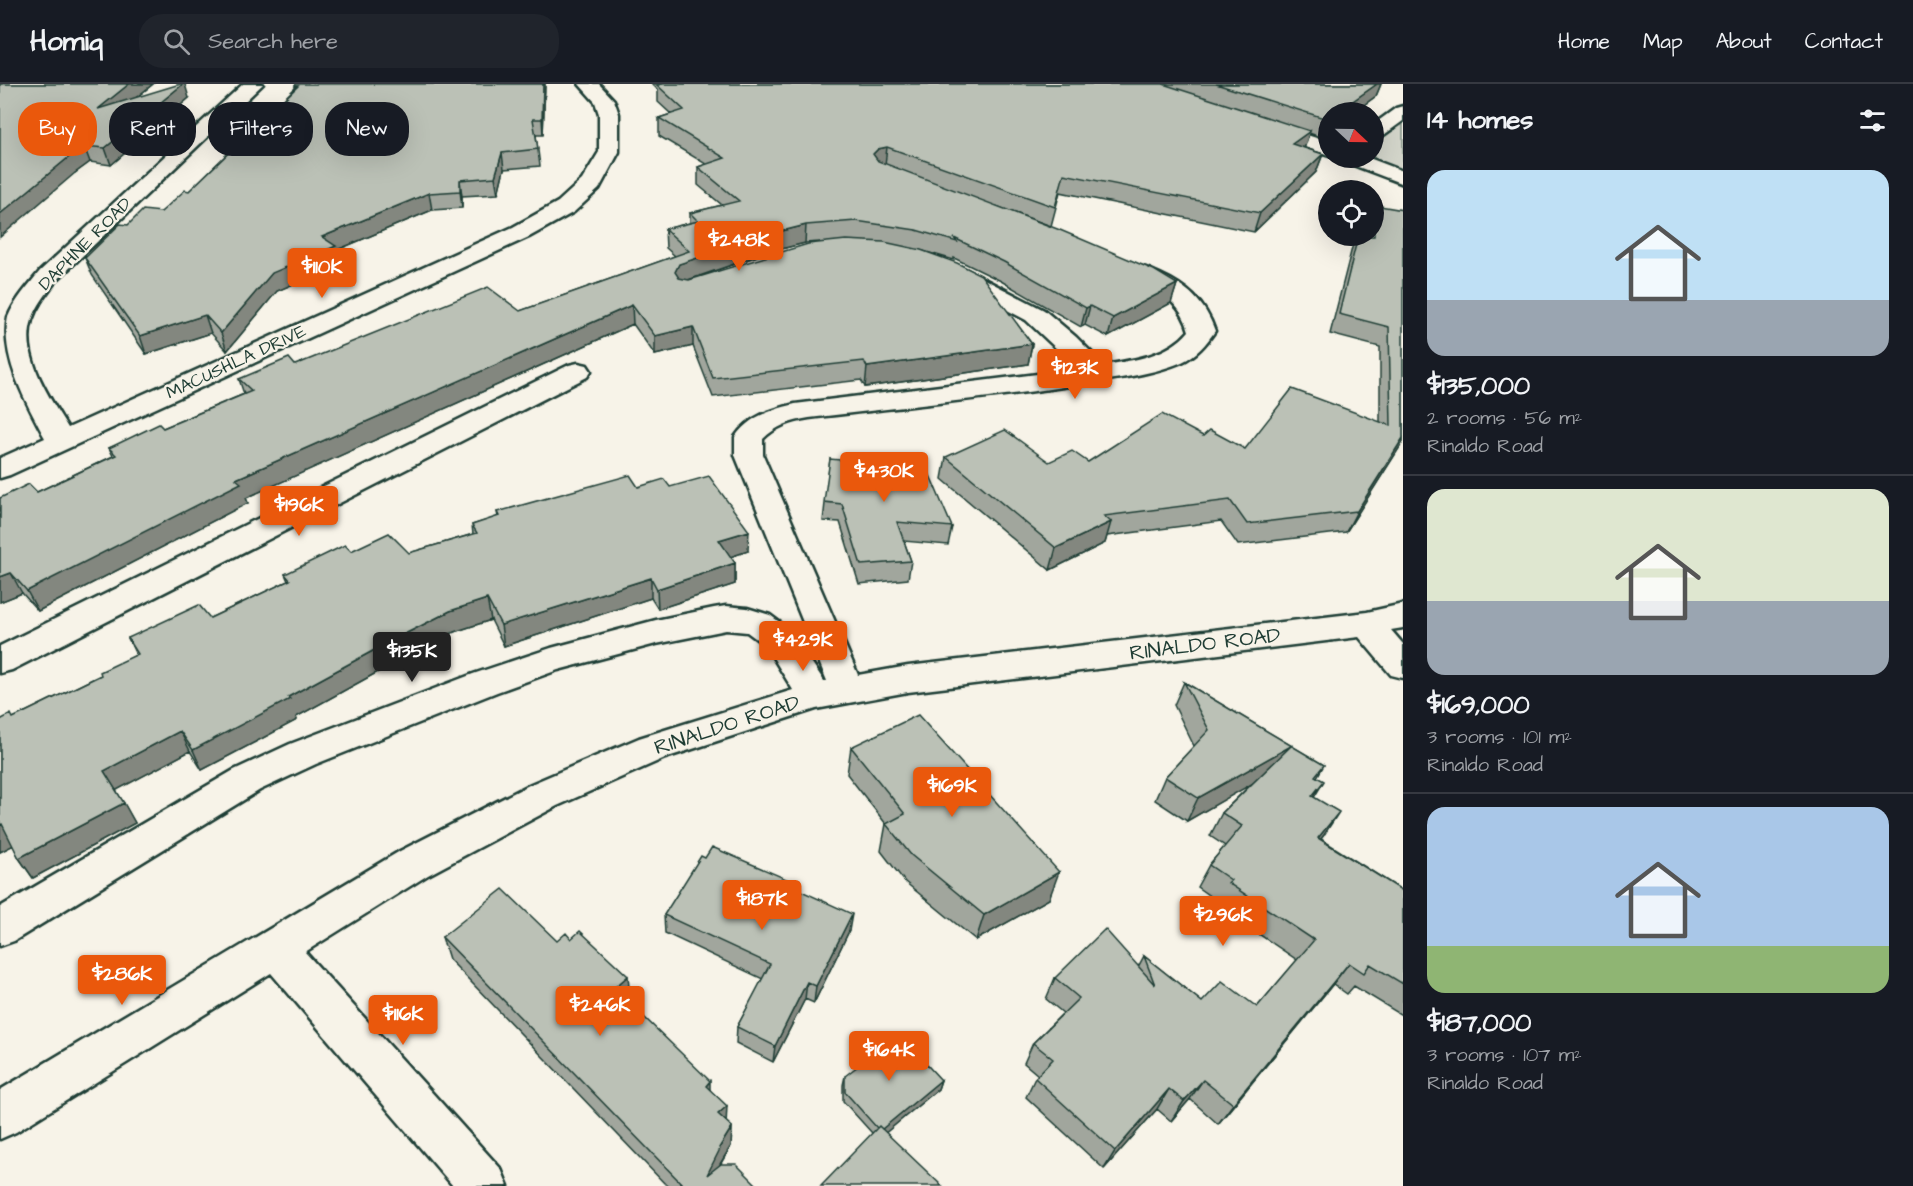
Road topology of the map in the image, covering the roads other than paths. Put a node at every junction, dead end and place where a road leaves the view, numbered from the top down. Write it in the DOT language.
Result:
graph roads {
  1 [pos="254,84"];
  2 [pos="588,84"];
  3 [pos="1403,112"];
  4 [pos="1241,120"];
  5 [pos="1384,126"];
  6 [pos="1318,145"];
  7 [pos="1378,168"];
  8 [pos="1403,178"];
  9 [pos="927,262"];
  10 [pos="1117,264"];
  11 [pos="578,371"];
  12 [pos="1098,374"];
  13 [pos="61,441"];
  14 [pos="0,469"];
  15 [pos="1403,616"];
  16 [pos="1367,624"];
  17 [pos="0,661"];
  18 [pos="1403,666"];
  19 [pos="832,694"];
  20 [pos="0,928"];
  21 [pos="275,948"];
  22 [pos="0,1116"];
  23 [pos="484,1186"];
  1 -- 13 [label="street, DAPHNE ROAD"];
  2 -- 13 [label="street, MACUSHLA DRIVE"];
  3 -- 5 [label="street"];
  4 -- 6 [label="street"];
  7 -- 8 [label="street"];
  9 -- 12 [label="street"];
  10 -- 12 [label="street"];
  11 -- 17 [label="street"];
  12 -- 19 [label="street"];
  13 -- 14 [label="street, MACUSHLA DRIVE"];
  15 -- 16 [label="street, RINALDO ROAD"];
  16 -- 18 [label="street"];
  16 -- 19 [label="street, RINALDO ROAD"];
  19 -- 20 [label="street"];
  19 -- 21 [label="street, RINALDO ROAD"];
  21 -- 22 [label="street, RINALDO ROAD"];
  21 -- 23 [label="street"];
}
